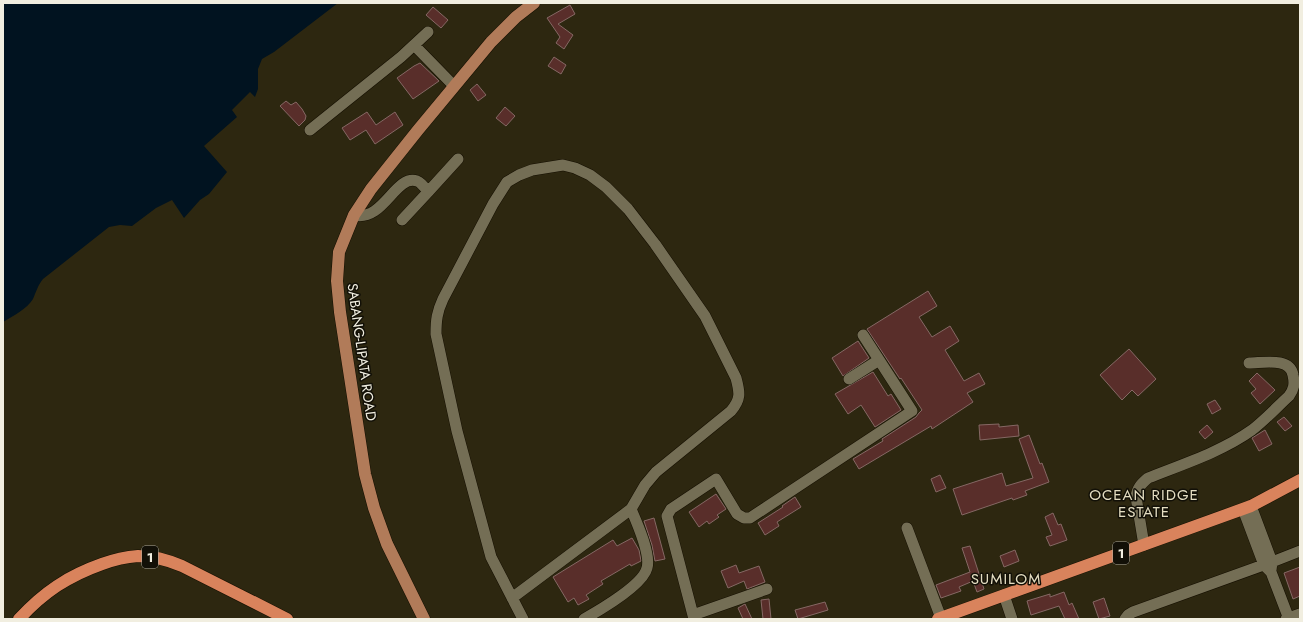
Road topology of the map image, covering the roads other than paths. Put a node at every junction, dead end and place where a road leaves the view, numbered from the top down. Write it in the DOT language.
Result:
graph roads {
  1 [pos="534,3"];
  2 [pos="428,32"];
  3 [pos="414,45"];
  4 [pos="454,86"];
  5 [pos="310,130"];
  6 [pos="458,159"];
  7 [pos="428,192"];
  8 [pos="354,215"];
  9 [pos="402,220"];
  10 [pos="863,335"];
  11 [pos="878,360"];
  12 [pos="1249,363"];
  13 [pos="849,379"];
  14 [pos="1300,480"];
  15 [pos="1247,508"];
  16 [pos="631,509"];
  17 [pos="907,528"];
  18 [pos="1144,545"];
  19 [pos="1300,551"];
  20 [pos="1269,566"];
  21 [pos="767,590"];
  22 [pos="1004,595"];
  23 [pos="512,598"];
  24 [pos="1300,614"];
  25 [pos="693,617"];
  26 [pos="940,618"];
  27 [pos="19,619"];
  28 [pos="287,619"];
  29 [pos="424,619"];
  30 [pos="523,619"];
  31 [pos="584,619"];
  32 [pos="1012,619"];
  33 [pos="1125,619"];
  34 [pos="1288,619"];
  1 -- 4 [label="main road, SABANG-LIPATA ROAD"];
  2 -- 3 [label="street"];
  3 -- 4 [label="street"];
  3 -- 5 [label="street"];
  4 -- 8 [label="main road, SABANG-LIPATA ROAD"];
  6 -- 7 [label="street"];
  7 -- 8 [label="street"];
  7 -- 9 [label="street"];
  8 -- 29 [label="main road, SABANG-LIPATA ROAD"];
  10 -- 11 [label="street"];
  11 -- 13 [label="street"];
  11 -- 25 [label="street"];
  12 -- 18 [label="street"];
  14 -- 15 [label="highway, 1"];
  15 -- 18 [label="highway, 1"];
  15 -- 20 [label="street"];
  16 -- 23 [label="street"];
  16 -- 23 [label="street"];
  16 -- 31 [label="street"];
  17 -- 26 [label="street"];
  18 -- 22 [label="highway, 1"];
  19 -- 20 [label="street"];
  20 -- 33 [label="street"];
  20 -- 34 [label="street"];
  21 -- 25 [label="street"];
  22 -- 26 [label="highway, 1"];
  22 -- 32 [label="street"];
  23 -- 30 [label="street"];
  24 -- 34 [label="street"];
  27 -- 28 [label="highway, 1"];
}
